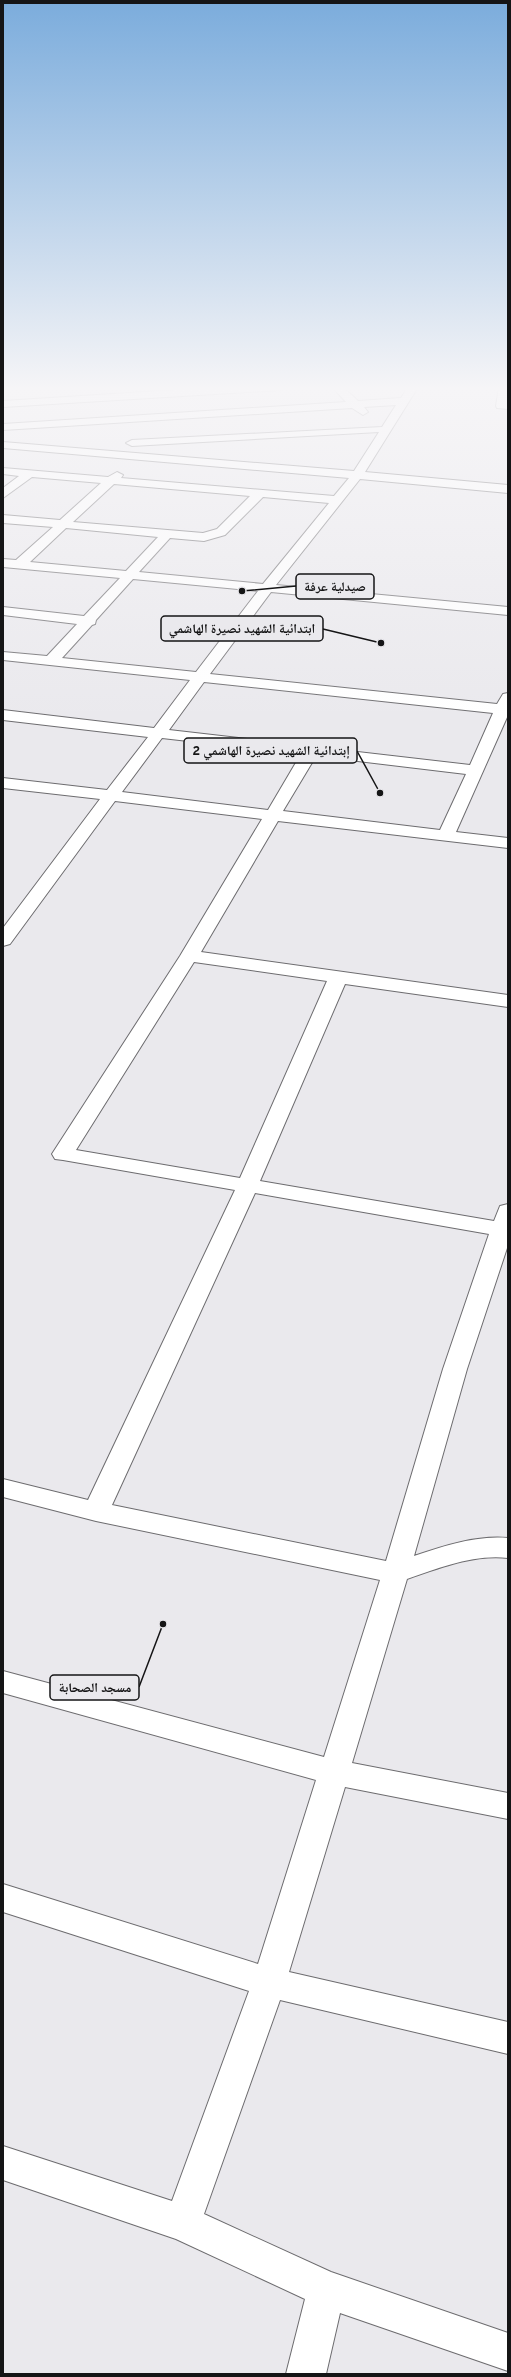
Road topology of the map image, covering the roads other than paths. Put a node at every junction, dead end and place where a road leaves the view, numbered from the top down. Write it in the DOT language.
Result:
graph roads {
  1 [pos="91,498"];
  2 [pos="255,498"];
  3 [pos="314,498"];
  4 [pos="337,500"];
  5 [pos="3,519"];
  6 [pos="61,525"];
  7 [pos="166,535"];
  8 [pos="3,563"];
  9 [pos="20,564"];
  10 [pos="131,575"];
  11 [pos="267,588"];
  12 [pos="3,611"];
  13 [pos="508,611"];
  14 [pos="90,621"];
  15 [pos="3,656"];
  16 [pos="51,661"];
  17 [pos="201,677"];
  18 [pos="506,705"];
  19 [pos="3,715"];
  20 [pos="158,733"];
  21 [pos="311,750"];
  22 [pos="474,770"];
  23 [pos="3,783"];
  24 [pos="111,796"];
  25 [pos="273,814"];
  26 [pos="446,836"];
  27 [pos="508,843"];
  28 [pos="3,940"];
  29 [pos="189,956"];
  30 [pos="338,977"];
  31 [pos="508,1001"];
  32 [pos="247,1187"];
  33 [pos="506,1223"];
  34 [pos="4,1489"];
  35 [pos="96,1511"];
  36 [pos="508,1548"];
  37 [pos="395,1573"];
  38 [pos="3,1682"];
  39 [pos="334,1772"];
  40 [pos="508,1806"];
  41 [pos="3,1898"];
  42 [pos="269,1982"];
  43 [pos="508,2038"];
  44 [pos="3,2163"];
  45 [pos="182,2223"];
  46 [pos="326,2289"];
  47 [pos="508,2352"];
  48 [pos="306,2374"];
  1 -- 6 [label="street"];
  2 -- 7 [label="street"];
  3 -- 4 [label="street"];
  4 -- 11 [label="street"];
  5 -- 6 [label="street"];
  6 -- 7 [label="street"];
  6 -- 9 [label="street"];
  7 -- 10 [label="street"];
  8 -- 9 [label="street"];
  9 -- 10 [label="street"];
  10 -- 11 [label="street"];
  10 -- 14 [label="street"];
  11 -- 13 [label="street"];
  11 -- 17 [label="street"];
  12 -- 14 [label="street"];
  14 -- 16 [label="street"];
  15 -- 16 [label="street"];
  16 -- 17 [label="street"];
  17 -- 18 [label="street"];
  17 -- 20 [label="street"];
  18 -- 22 [label="street"];
  19 -- 20 [label="street"];
  20 -- 21 [label="street"];
  20 -- 24 [label="street"];
  21 -- 22 [label="street"];
  21 -- 25 [label="street"];
  22 -- 26 [label="street"];
  23 -- 24 [label="street"];
  24 -- 25 [label="street"];
  24 -- 28 [label="street"];
  25 -- 26 [label="street"];
  25 -- 29 [label="street"];
  26 -- 27 [label="street"];
  29 -- 30 [label="street"];
  29 -- 32 [label="street"];
  30 -- 31 [label="street"];
  30 -- 32 [label="street"];
  32 -- 33 [label="street"];
  32 -- 35 [label="street"];
  33 -- 37 [label="street"];
  34 -- 35 [label="street"];
  35 -- 37 [label="street"];
  36 -- 37 [label="street"];
  37 -- 39 [label="street"];
  38 -- 39 [label="street"];
  39 -- 40 [label="street"];
  39 -- 42 [label="street"];
  41 -- 42 [label="street"];
  42 -- 43 [label="street"];
  42 -- 45 [label="street"];
  44 -- 45 [label="street"];
  45 -- 46 [label="street"];
  46 -- 47 [label="street"];
  46 -- 48 [label="street"];
}
